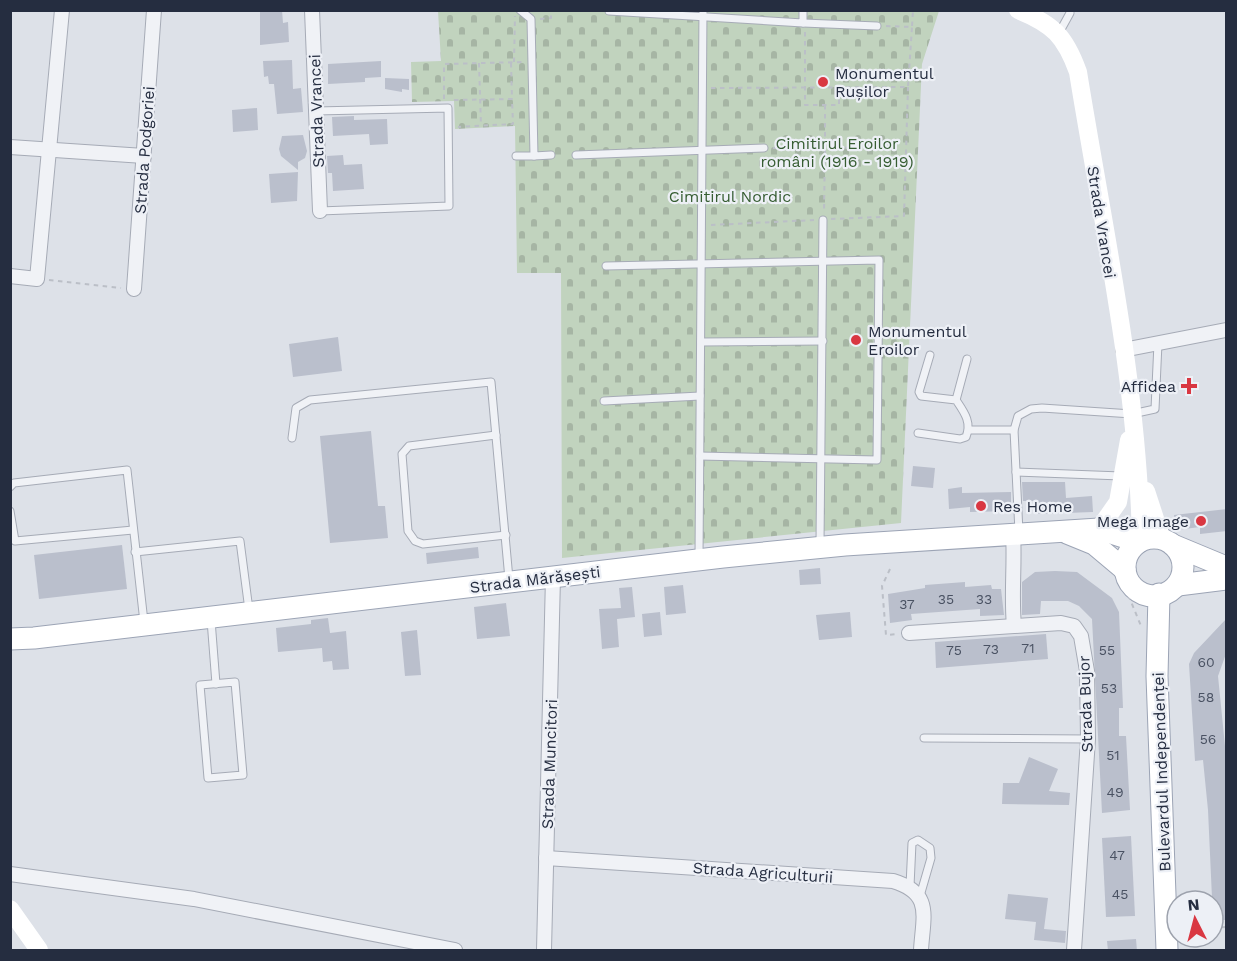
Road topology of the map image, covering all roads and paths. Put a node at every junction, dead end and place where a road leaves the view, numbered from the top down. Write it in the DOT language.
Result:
graph roads {
  1 [pos="62,10"];
  2 [pos="154,10"];
  3 [pos="312,10"];
  4 [pos="519,10"];
  5 [pos="551,10"];
  6 [pos="803,10"];
  7 [pos="913,10"];
  8 [pos="1018,10"];
  9 [pos="609,11"];
  10 [pos="1070,12"];
  11 [pos="703,14"];
  12 [pos="531,19"];
  13 [pos="804,23"];
  14 [pos="877,26"];
  15 [pos="912,27"];
  16 [pos="1059,33"];
  17 [pos="513,62"];
  18 [pos="532,62"];
  19 [pos="479,63"];
  20 [pos="908,87"];
  21 [pos="702,88"];
  22 [pos="805,88"];
  23 [pos="839,88"];
  24 [pos="512,99"];
  25 [pos="456,100"];
  26 [pos="480,100"];
  27 [pos="825,105"];
  28 [pos="456,109"];
  29 [pos="316,111"];
  30 [pos="456,118"];
  31 [pos="481,126"];
  32 [pos="10,147"];
  33 [pos="881,147"];
  34 [pos="764,148"];
  35 [pos="825,148"];
  36 [pos="49,149"];
  37 [pos="702,150"];
  38 [pos="551,155"];
  39 [pos="576,155"];
  40 [pos="144,156"];
  41 [pos="516,156"];
  42 [pos="534,156"];
  43 [pos="320,211"];
  44 [pos="823,220"];
  45 [pos="702,226"];
  46 [pos="824,262"];
  47 [pos="701,265"];
  48 [pos="606,266"];
  49 [pos="10,276"];
  50 [pos="37,279"];
  51 [pos="134,289"];
  52 [pos="1227,330"];
  53 [pos="823,341"];
  54 [pos="701,342"];
  55 [pos="1158,343"];
  56 [pos="1123,350"];
  57 [pos="930,355"];
  58 [pos="967,359"];
  59 [pos="700,396"];
  60 [pos="956,400"];
  61 [pos="604,401"];
  62 [pos="1132,416"];
  63 [pos="969,430"];
  64 [pos="1014,430"];
  65 [pos="918,433"];
  66 [pos="496,435"];
  67 [pos="292,438"];
  68 [pos="700,456"];
  69 [pos="821,459"];
  70 [pos="1139,463"];
  71 [pos="1016,472"];
  72 [pos="1124,476"];
  73 [pos="10,487"];
  74 [pos="10,511"];
  75 [pos="1100,529"];
  76 [pos="133,530"];
  77 [pos="1061,531"];
  78 [pos="1016,532"];
  79 [pos="506,535"];
  80 [pos="1140,541"];
  81 [pos="1168,542"];
  82 [pos="820,547"];
  83 [pos="135,552"];
  84 [pos="699,559"];
  85 [pos="1227,567"];
  86 [pos="890,569"];
  87 [pos="553,577"];
  88 [pos="1125,578"];
  89 [pos="1227,579"];
  90 [pos="510,582"];
  91 [pos="1168,590"];
  92 [pos="249,612"];
  93 [pos="211,617"];
  94 [pos="144,624"];
  95 [pos="1014,626"];
  96 [pos="909,633"];
  97 [pos="1144,636"];
  98 [pos="10,639"];
  99 [pos="216,684"];
  100 [pos="924,738"];
  101 [pos="1088,739"];
  102 [pos="546,858"];
  103 [pos="10,874"];
  104 [pos="915,891"];
  105 [pos="10,909"];
  106 [pos="39,951"];
  107 [pos="455,951"];
  108 [pos="544,951"];
  109 [pos="921,951"];
  110 [pos="1074,951"];
  111 [pos="1167,951"];
  1 -- 36 [label="street"];
  2 -- 40 [label="street, Strada Podgoriei"];
  3 -- 29 [label="street, Strada Vrancei"];
  4 -- 12 [label="lane"];
  4 -- 17 [label="path"];
  5 -- 12 [label="path"];
  6 -- 13 [label="lane"];
  7 -- 15 [label="path"];
  8 -- 16 [label="street, Strada Vrancei"];
  9 -- 11 [label="lane"];
  10 -- 16 [label="lane"];
  11 -- 13 [label="lane"];
  11 -- 21 [label="lane"];
  12 -- 18 [label="lane"];
  13 -- 14 [label="lane"];
  13 -- 22 [label="path"];
  14 -- 15 [label="path"];
  15 -- 20 [label="path"];
  16 -- 56 [label="street, Strada Vrancei"];
  17 -- 18 [label="path"];
  17 -- 19 [label="path"];
  17 -- 24 [label="path"];
  18 -- 42 [label="lane"];
  19 -- 25 [label="path"];
  19 -- 26 [label="path"];
  20 -- 23 [label="path"];
  20 -- 44 [label="path"];
  21 -- 22 [label="path"];
  21 -- 37 [label="lane"];
  22 -- 23 [label="path"];
  22 -- 27 [label="path"];
  23 -- 27 [label="path"];
  24 -- 26 [label="path"];
  24 -- 31 [label="path"];
  25 -- 26 [label="path"];
  25 -- 28 [label="path"];
  26 -- 31 [label="path"];
  27 -- 35 [label="path"];
  29 -- 43 [label="street, Strada Vrancei"];
  29 -- 43 [label="lane"];
  30 -- 31 [label="path"];
  32 -- 36 [label="street"];
  33 -- 35 [label="path"];
  34 -- 35 [label="path"];
  34 -- 37 [label="lane"];
  35 -- 44 [label="path"];
  36 -- 40 [label="street"];
  36 -- 50 [label="street"];
  37 -- 39 [label="lane"];
  37 -- 45 [label="lane"];
  38 -- 42 [label="lane"];
  40 -- 51 [label="street, Strada Podgoriei"];
  41 -- 42 [label="lane"];
  44 -- 45 [label="path"];
  44 -- 46 [label="lane"];
  45 -- 47 [label="lane"];
  46 -- 47 [label="lane"];
  46 -- 53 [label="lane"];
  46 -- 69 [label="lane"];
  47 -- 48 [label="lane"];
  47 -- 54 [label="lane"];
  49 -- 50 [label="street"];
  50 -- 51 [label="path"];
  52 -- 55 [label="street"];
  53 -- 54 [label="lane"];
  53 -- 69 [label="lane"];
  54 -- 59 [label="lane"];
  55 -- 56 [label="street"];
  55 -- 62 [label="lane"];
  56 -- 62 [label="street, Strada Vrancei"];
  57 -- 60 [label="lane"];
  58 -- 60 [label="lane"];
  59 -- 61 [label="lane"];
  59 -- 68 [label="lane"];
  60 -- 63 [label="lane"];
  62 -- 64 [label="lane"];
  62 -- 70 [label="street, Strada Vrancei"];
  62 -- 72 [label="street"];
  63 -- 64 [label="lane"];
  63 -- 65 [label="lane"];
  64 -- 71 [label="lane"];
  66 -- 67 [label="lane"];
  66 -- 79 [label="lane"];
  66 -- 79 [label="lane"];
  68 -- 69 [label="lane"];
  68 -- 84 [label="lane"];
  69 -- 82 [label="lane"];
  70 -- 80 [label="street, Strada Vrancei"];
  70 -- 81 [label="street, Strada Vrancei"];
  71 -- 72 [label="lane"];
  71 -- 78 [label="lane"];
  72 -- 75 [label="street"];
  73 -- 76 [label="lane"];
  74 -- 76 [label="lane"];
  75 -- 77 [label="main road, Strada Mărășești"];
  75 -- 80 [label="main road, Strada Mărășești"];
  76 -- 83 [label="lane"];
  77 -- 78 [label="main road, Strada Mărășești"];
  77 -- 88 [label="main road, Strada Mărășești"];
  78 -- 82 [label="main road, Strada Mărășești"];
  78 -- 95 [label="street"];
  79 -- 90 [label="lane"];
  80 -- 81 [label="main road"];
  80 -- 88 [label="main road"];
  81 -- 85 [label="main road"];
  81 -- 91 [label="main road"];
  82 -- 84 [label="main road, Strada Mărășești"];
  83 -- 92 [label="lane"];
  83 -- 94 [label="lane"];
  84 -- 87 [label="main road, Strada Mărășești"];
  86 -- 96 [label="path"];
  87 -- 90 [label="main road, Strada Mărășești"];
  87 -- 102 [label="street, Strada Muncitori"];
  88 -- 91 [label="main road"];
  88 -- 97 [label="path"];
  89 -- 91 [label="main road"];
  90 -- 92 [label="main road, Strada Mărășești"];
  91 -- 111 [label="main road, Bulevardul Independenței"];
  92 -- 93 [label="main road, Strada Mărășești"];
  93 -- 94 [label="main road, Strada Mărășești"];
  93 -- 99 [label="lane"];
  94 -- 98 [label="main road, Strada Mărășești"];
  95 -- 96 [label="street, Strada Bujor"];
  95 -- 101 [label="street, Strada Bujor"];
  99 -- 99 [label="lane"];
  100 -- 101 [label="lane"];
  101 -- 110 [label="street, Strada Bujor"];
  102 -- 104 [label="street, Strada Agriculturii"];
  102 -- 108 [label="street, Strada Muncitori"];
  103 -- 107 [label="street"];
  104 -- 104 [label="lane"];
  104 -- 109 [label="street"];
  105 -- 106 [label="street"];
}
